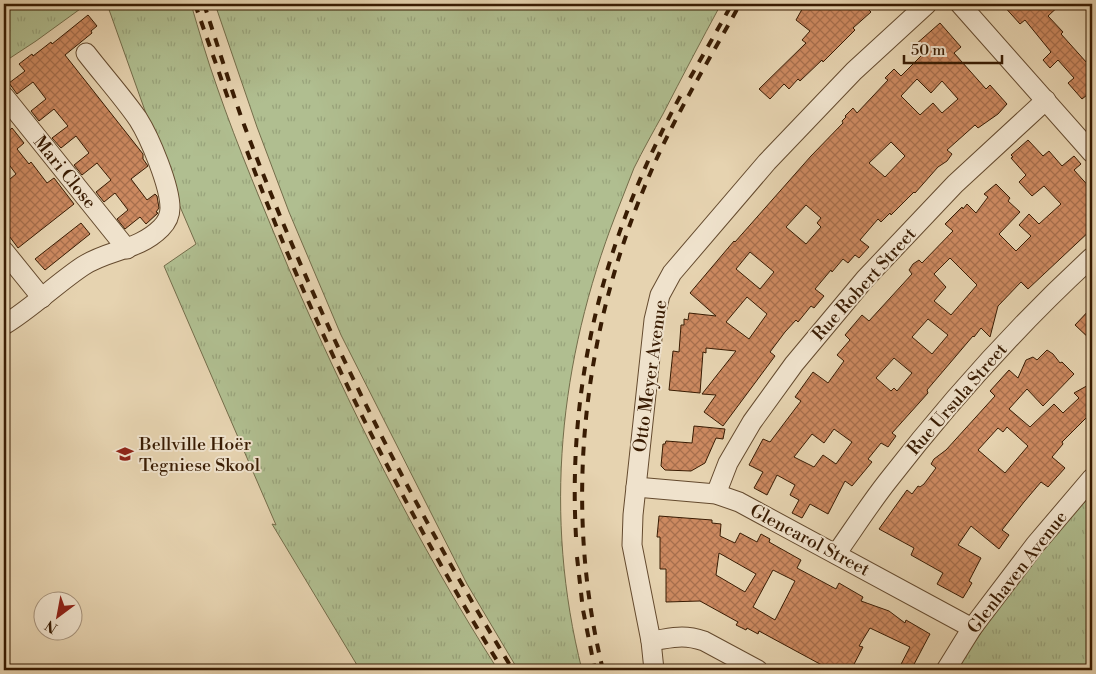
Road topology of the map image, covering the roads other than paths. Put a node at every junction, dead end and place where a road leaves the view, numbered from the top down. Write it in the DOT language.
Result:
graph roads {
  1 [pos="927,4"];
  2 [pos="960,4"];
  3 [pos="86,53"];
  4 [pos="4,96"];
  5 [pos="1046,100"];
  6 [pos="1092,152"];
  7 [pos="126,249"];
  8 [pos="4,251"];
  9 [pos="1092,257"];
  10 [pos="42,298"];
  11 [pos="4,325"];
  12 [pos="1092,478"];
  13 [pos="636,487"];
  14 [pos="716,494"];
  15 [pos="836,554"];
  16 [pos="972,628"];
  17 [pos="651,641"];
  18 [pos="654,670"];
  19 [pos="758,670"];
  20 [pos="946,670"];
  1 -- 13 [label="street, Otto Meyer Avenue"];
  2 -- 5 [label="street"];
  3 -- 7 [label="street"];
  4 -- 7 [label="street, Mari Close"];
  5 -- 6 [label="street"];
  5 -- 14 [label="street, Rue Robert Street"];
  7 -- 10 [label="street"];
  8 -- 10 [label="street"];
  9 -- 15 [label="street, Rue Ursula Street"];
  10 -- 11 [label="street"];
  12 -- 16 [label="street, Glenhaven Avenue"];
  13 -- 14 [label="street, Glencarol Street"];
  13 -- 17 [label="street, Otto Meyer Avenue"];
  14 -- 15 [label="street, Glencarol Street"];
  15 -- 16 [label="street, Glencarol Street"];
  16 -- 20 [label="street, Glenhaven Avenue"];
  17 -- 18 [label="street, Otto Meyer Avenue"];
  17 -- 19 [label="street"];
}
